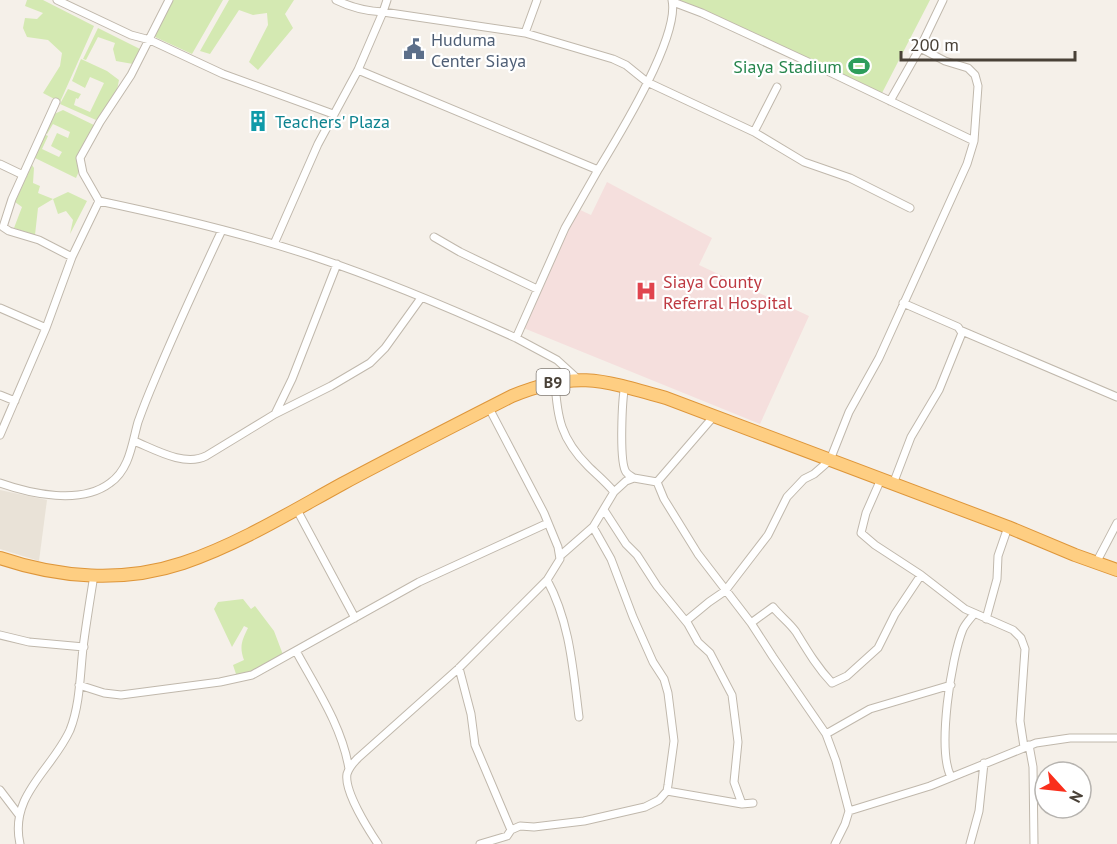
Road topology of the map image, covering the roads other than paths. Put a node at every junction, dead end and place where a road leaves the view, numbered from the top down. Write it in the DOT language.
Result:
graph roads {
  1 [pos="57,0"];
  2 [pos="169,0"];
  3 [pos="336,0"];
  4 [pos="387,0"];
  5 [pos="537,0"];
  6 [pos="943,0"];
  7 [pos="673,1"];
  8 [pos="383,12"];
  9 [pos="525,33"];
  10 [pos="150,40"];
  11 [pos="920,48"];
  12 [pos="358,70"];
  13 [pos="647,82"];
  14 [pos="777,87"];
  15 [pos="56,102"];
  16 [pos="890,102"];
  17 [pos="333,114"];
  18 [pos="754,132"];
  19 [pos="974,141"];
  20 [pos="0,164"];
  21 [pos="598,170"];
  22 [pos="23,175"];
  23 [pos="99,201"];
  24 [pos="910,208"];
  25 [pos="222,230"];
  26 [pos="434,237"];
  27 [pos="274,244"];
  28 [pos="72,257"];
  29 [pos="337,264"];
  30 [pos="537,289"];
  31 [pos="421,298"];
  32 [pos="903,303"];
  33 [pos="0,308"];
  34 [pos="46,328"];
  35 [pos="962,331"];
  36 [pos="516,338"];
  37 [pos="579,380"];
  38 [pos="555,381"];
  39 [pos="625,385"];
  40 [pos="0,396"];
  41 [pos="1117,397"];
  42 [pos="15,401"];
  43 [pos="489,408"];
  44 [pos="274,414"];
  45 [pos="714,416"];
  46 [pos="0,435"];
  47 [pos="134,441"];
  48 [pos="830,460"];
  49 [pos="634,478"];
  50 [pos="657,482"];
  51 [pos="887,482"];
  52 [pos="0,483"];
  53 [pos="614,492"];
  54 [pos="296,508"];
  55 [pos="604,510"];
  56 [pos="548,523"];
  57 [pos="1117,523"];
  58 [pos="592,527"];
  59 [pos="1008,527"];
  60 [pos="560,556"];
  61 [pos="0,558"];
  62 [pos="1096,563"];
  63 [pos="1117,570"];
  64 [pos="921,574"];
  65 [pos="94,575"];
  66 [pos="547,580"];
  67 [pos="725,591"];
  68 [pos="974,614"];
  69 [pos="355,618"];
  70 [pos="986,619"];
  71 [pos="686,621"];
  72 [pos="751,623"];
  73 [pos="0,635"];
  74 [pos="84,647"];
  75 [pos="296,651"];
  76 [pos="459,668"];
  77 [pos="79,685"];
  78 [pos="951,685"];
  79 [pos="579,717"];
  80 [pos="826,734"];
  81 [pos="1117,738"];
  82 [pos="1027,746"];
  83 [pos="984,763"];
  84 [pos="349,769"];
  85 [pos="951,777"];
  86 [pos="0,790"];
  87 [pos="667,791"];
  88 [pos="753,803"];
  89 [pos="742,804"];
  90 [pos="849,811"];
  91 [pos="19,815"];
  92 [pos="511,830"];
  93 [pos="20,844"];
  94 [pos="378,844"];
  95 [pos="480,844"];
  96 [pos="835,844"];
  97 [pos="970,844"];
  98 [pos="1034,844"];
  1 -- 10 [label="street"];
  2 -- 10 [label="street"];
  3 -- 8 [label="street"];
  4 -- 8 [label="street"];
  5 -- 9 [label="street"];
  6 -- 11 [label="street"];
  7 -- 13 [label="street"];
  7 -- 16 [label="street"];
  8 -- 9 [label="street"];
  8 -- 12 [label="street"];
  9 -- 13 [label="street"];
  10 -- 17 [label="street"];
  10 -- 23 [label="street"];
  11 -- 16 [label="street"];
  11 -- 19 [label="street"];
  12 -- 17 [label="street"];
  12 -- 21 [label="street"];
  13 -- 18 [label="street"];
  13 -- 21 [label="street"];
  14 -- 18 [label="street"];
  15 -- 22 [label="street"];
  16 -- 19 [label="street"];
  17 -- 27 [label="street"];
  18 -- 24 [label="street"];
  19 -- 32 [label="street"];
  20 -- 22 [label="street"];
  21 -- 30 [label="street"];
  22 -- 28 [label="street"];
  23 -- 25 [label="street"];
  23 -- 28 [label="street"];
  25 -- 27 [label="street"];
  25 -- 47 [label="street"];
  26 -- 30 [label="street"];
  27 -- 29 [label="street"];
  28 -- 34 [label="street"];
  29 -- 31 [label="street"];
  29 -- 44 [label="street"];
  30 -- 36 [label="street"];
  31 -- 36 [label="street"];
  31 -- 44 [label="street"];
  32 -- 35 [label="street"];
  32 -- 48 [label="street"];
  33 -- 34 [label="street"];
  34 -- 42 [label="street"];
  35 -- 41 [label="street"];
  35 -- 51 [label="street"];
  36 -- 37 [label="street"];
  37 -- 38 [label="highway, B9"];
  37 -- 39 [label="highway, B9"];
  38 -- 43 [label="highway, B9"];
  38 -- 53 [label="street"];
  39 -- 45 [label="highway, B9"];
  39 -- 49 [label="street"];
  40 -- 42 [label="street"];
  42 -- 46 [label="street"];
  43 -- 54 [label="highway, B9"];
  43 -- 56 [label="street"];
  44 -- 47 [label="street"];
  45 -- 48 [label="highway, B9"];
  45 -- 50 [label="street"];
  47 -- 52 [label="street"];
  48 -- 51 [label="highway, B9"];
  48 -- 67 [label="street"];
  49 -- 50 [label="street"];
  49 -- 53 [label="street"];
  50 -- 67 [label="street"];
  51 -- 59 [label="highway, B9"];
  51 -- 64 [label="street"];
  53 -- 55 [label="street"];
  54 -- 65 [label="highway, B9"];
  54 -- 69 [label="street"];
  55 -- 58 [label="street"];
  55 -- 71 [label="street"];
  56 -- 60 [label="street"];
  56 -- 69 [label="street"];
  57 -- 62 [label="street"];
  58 -- 60 [label="street"];
  58 -- 87 [label="street"];
  59 -- 62 [label="highway, B9"];
  59 -- 70 [label="street"];
  60 -- 66 [label="street"];
  61 -- 65 [label="highway, B9"];
  62 -- 63 [label="highway, B9"];
  64 -- 68 [label="street"];
  64 -- 72 [label="street"];
  65 -- 74 [label="street"];
  66 -- 76 [label="street"];
  66 -- 79 [label="street"];
  67 -- 71 [label="street"];
  67 -- 72 [label="street"];
  68 -- 70 [label="street"];
  68 -- 78 [label="street"];
  69 -- 75 [label="street"];
  70 -- 82 [label="street"];
  71 -- 89 [label="street"];
  72 -- 80 [label="street"];
  73 -- 74 [label="street"];
  74 -- 77 [label="street"];
  75 -- 77 [label="street"];
  75 -- 84 [label="street"];
  76 -- 84 [label="street"];
  76 -- 92 [label="street"];
  77 -- 91 [label="street"];
  78 -- 80 [label="street"];
  78 -- 85 [label="street"];
  80 -- 90 [label="street"];
  81 -- 82 [label="street"];
  82 -- 83 [label="street"];
  82 -- 98 [label="street"];
  83 -- 85 [label="street"];
  83 -- 97 [label="street"];
  84 -- 94 [label="street"];
  85 -- 90 [label="street"];
  86 -- 91 [label="street"];
  87 -- 89 [label="street"];
  87 -- 92 [label="street"];
  88 -- 89 [label="street"];
  90 -- 96 [label="street"];
  91 -- 93 [label="street"];
  92 -- 95 [label="street"];
}
